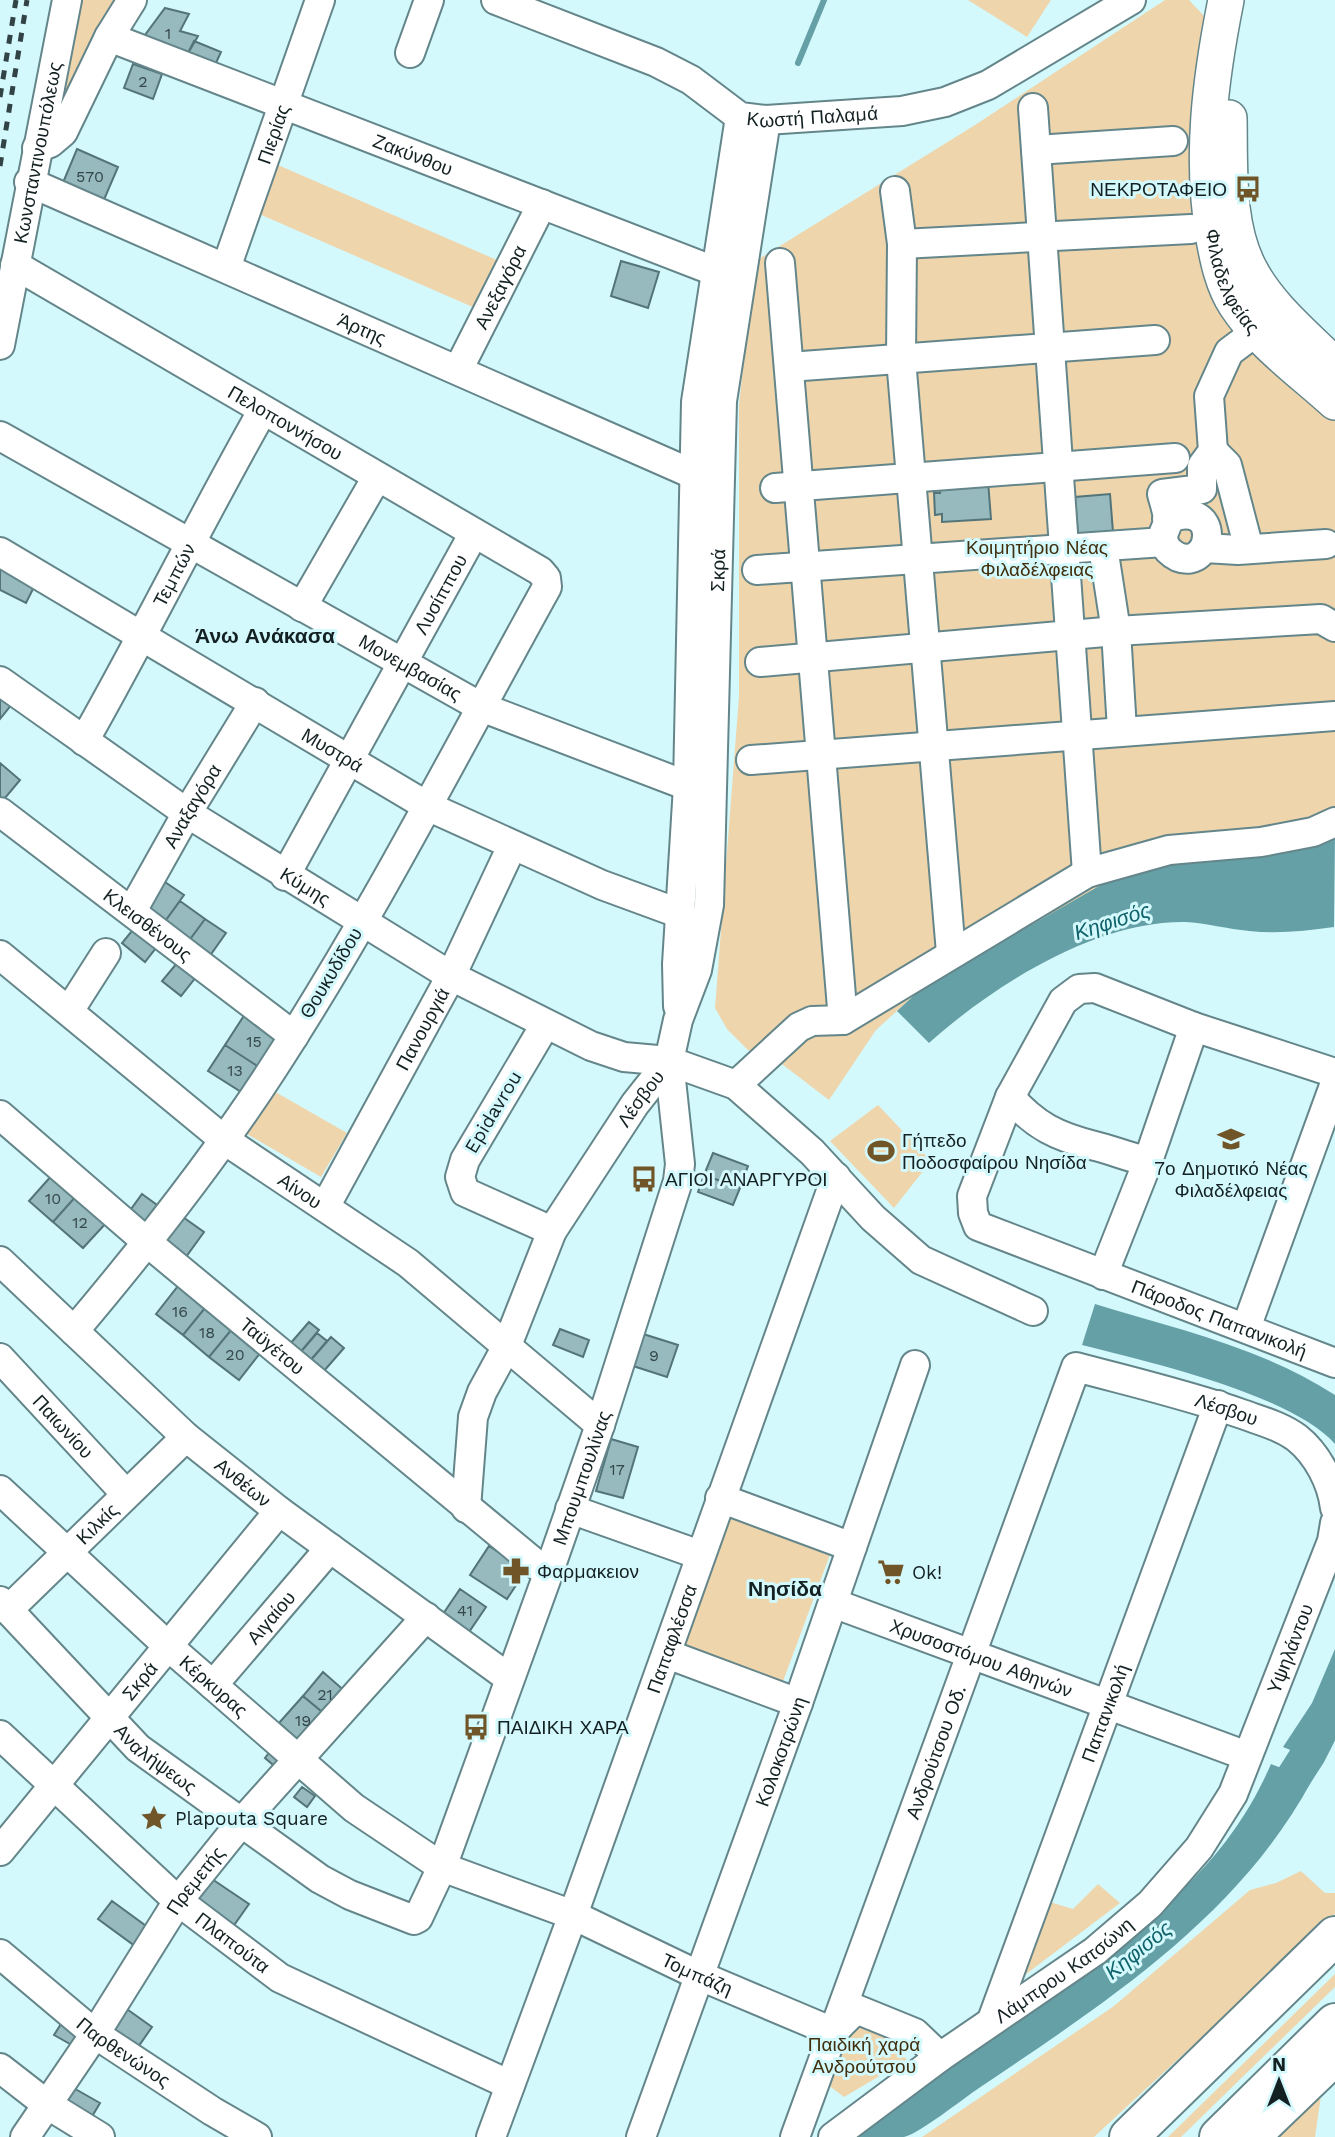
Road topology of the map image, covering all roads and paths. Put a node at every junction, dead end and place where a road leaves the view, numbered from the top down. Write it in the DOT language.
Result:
graph roads {
  1 [pos="67,0"];
  2 [pos="132,0"];
  3 [pos="320,0"];
  4 [pos="429,0"];
  5 [pos="496,0"];
  6 [pos="1131,0"];
  7 [pos="1226,0"];
  8 [pos="109,37"];
  9 [pos="410,53"];
  10 [pos="283,104"];
  11 [pos="1033,108"];
  12 [pos="753,119"];
  13 [pos="1173,141"];
  14 [pos="37,148"];
  15 [pos="1036,150"];
  16 [pos="29,182"];
  17 [pos="895,191"];
  18 [pos="542,204"];
  19 [pos="1191,229"];
  20 [pos="1043,238"];
  21 [pos="902,244"];
  22 [pos="780,263"];
  23 [pos="15,265"];
  24 [pos="226,268"];
  25 [pos="717,272"];
  26 [pos="1271,321"];
  27 [pos="1155,340"];
  28 [pos="0,345"];
  29 [pos="1051,348"];
  30 [pos="901,359"];
  31 [pos="789,367"];
  32 [pos="457,370"];
  33 [pos="1334,388"];
  34 [pos="263,410"];
  35 [pos="0,436"];
  36 [pos="1213,451"];
  37 [pos="1175,458"];
  38 [pos="1060,467"];
  39 [pos="695,475"];
  40 [pos="377,477"];
  41 [pos="914,478"];
  42 [pos="787,488"];
  43 [pos="1165,531"];
  44 [pos="474,533"];
  45 [pos="188,543"];
  46 [pos="1326,544"];
  47 [pos="1103,547"];
  48 [pos="1066,549"];
  49 [pos="1249,550"];
  50 [pos="0,552"];
  51 [pos="919,558"];
  52 [pos="805,567"];
  53 [pos="757,570"];
  54 [pos="547,587"];
  55 [pos="302,607"];
  56 [pos="1335,628"];
  57 [pos="1116,631"];
  58 [pos="1072,636"];
  59 [pos="143,638"];
  60 [pos="925,648"];
  61 [pos="813,657"];
  62 [pos="760,662"];
  63 [pos="404,664"];
  64 [pos="0,681"];
  65 [pos="255,702"];
  66 [pos="481,707"];
  67 [pos="1335,716"];
  68 [pos="1122,730"];
  69 [pos="1079,737"];
  70 [pos="84,741"];
  71 [pos="934,747"];
  72 [pos="821,755"];
  73 [pos="751,760"];
  74 [pos="351,761"];
  75 [pos="688,786"];
  76 [pos="427,806"];
  77 [pos="0,812"];
  78 [pos="187,813"];
  79 [pos="1335,822"];
  80 [pos="512,846"];
  81 [pos="1087,873"];
  82 [pos="285,876"];
  83 [pos="132,911"];
  84 [pos="681,914"];
  85 [pos="361,923"];
  86 [pos="106,953"];
  87 [pos="951,953"];
  88 [pos="0,955"];
  89 [pos="451,976"];
  90 [pos="69,1011"];
  91 [pos="678,1020"];
  92 [pos="843,1020"];
  93 [pos="544,1025"];
  94 [pos="1194,1027"];
  95 [pos="294,1036"];
  96 [pos="669,1061"];
  97 [pos="1335,1073"];
  98 [pos="1335,1083"];
  99 [pos="736,1085"];
  100 [pos="1010,1097"];
  101 [pos="0,1115"];
  102 [pos="223,1139"];
  103 [pos="1148,1161"];
  104 [pos="836,1177"];
  105 [pos="324,1207"];
  106 [pos="552,1231"];
  107 [pos="148,1243"];
  108 [pos="0,1261"];
  109 [pos="1103,1275"];
  110 [pos="1033,1311"];
  111 [pos="1246,1328"];
  112 [pos="74,1331"];
  113 [pos="506,1348"];
  114 [pos="0,1358"];
  115 [pos="1335,1363"];
  116 [pos="915,1365"];
  117 [pos="1076,1367"];
  118 [pos="1218,1405"];
  119 [pos="600,1425"];
  120 [pos="186,1437"];
  121 [pos="0,1490"];
  122 [pos="125,1494"];
  123 [pos="720,1497"];
  124 [pos="466,1508"];
  125 [pos="1335,1508"];
  126 [pos="570,1509"];
  127 [pos="279,1511"];
  128 [pos="1334,1536"];
  129 [pos="330,1548"];
  130 [pos="852,1548"];
  131 [pos="65,1553"];
  132 [pos="700,1555"];
  133 [pos="548,1574"];
  134 [pos="833,1603"];
  135 [pos="4,1606"];
  136 [pos="426,1617"];
  137 [pos="168,1646"];
  138 [pos="667,1654"];
  139 [pos="971,1655"];
  140 [pos="509,1678"];
  141 [pos="213,1685"];
  142 [pos="798,1703"];
  143 [pos="1108,1705"];
  144 [pos="108,1718"];
  145 [pos="0,1735"];
  146 [pos="1247,1756"];
  147 [pos="298,1759"];
  148 [pos="53,1786"];
  149 [pos="240,1824"];
  150 [pos="0,1851"];
  151 [pos="442,1867"];
  152 [pos="178,1901"];
  153 [pos="573,1916"];
  154 [pos="414,1920"];
  155 [pos="1335,1936"];
  156 [pos="0,1954"];
  157 [pos="698,1975"];
  158 [pos="992,2020"];
  159 [pos="1335,2024"];
  160 [pos="833,2032"];
  161 [pos="95,2034"];
  162 [pos="940,2057"];
  163 [pos="1335,2062"];
  164 [pos="0,2067"];
  165 [pos="510,2085"];
  166 [pos="45,2104"];
  167 [pos="25,2137"];
  168 [pos="100,2137"];
  169 [pos="257,2137"];
  170 [pos="491,2137"];
  171 [pos="641,2137"];
  172 [pos="794,2137"];
  173 [pos="833,2137"];
  174 [pos="1129,2137"];
  175 [pos="1219,2137"];
  176 [pos="1257,2137"];
  1 -- 14 [label="street, Κωνσταντινουπόλεως"];
  2 -- 8 [label="street"];
  3 -- 10 [label="street, Πιερίας"];
  4 -- 9 [label="street"];
  5 -- 12 [label="street, Κωστή Παλαμά"];
  6 -- 12 [label="street, Κωστή Παλαμά"];
  7 -- 26 [label="main road, Φιλαδελφείας"];
  8 -- 10 [label="street, Ζακύνθου"];
  8 -- 14 [label="street"];
  10 -- 18 [label="street, Ζακύνθου"];
  10 -- 24 [label="street, Πιερίας"];
  11 -- 15 [label="street"];
  12 -- 25 [label="street, Σκρά"];
  12 -- 91 [label="street, Σκρά"];
  13 -- 15 [label="street"];
  14 -- 16 [label="street, Κωνσταντινουπόλεως"];
  15 -- 20 [label="street"];
  16 -- 23 [label="street, Κωνσταντινουπόλεως"];
  16 -- 24 [label="street, Άρτης"];
  17 -- 21 [label="street"];
  18 -- 25 [label="street, Ζακύνθου"];
  18 -- 32 [label="street, Ανεξαγόρα"];
  19 -- 20 [label="street"];
  20 -- 21 [label="street"];
  20 -- 29 [label="street"];
  21 -- 30 [label="street"];
  22 -- 31 [label="street"];
  23 -- 28 [label="street, Κωνσταντινουπόλεως"];
  23 -- 34 [label="street, Πελοποννήσου"];
  24 -- 32 [label="street, Άρτης"];
  25 -- 39 [label="street, Σκρά"];
  26 -- 33 [label="main road, Φιλαδελφείας"];
  26 -- 36 [label="street"];
  27 -- 29 [label="street"];
  29 -- 30 [label="street"];
  29 -- 38 [label="street"];
  30 -- 31 [label="street"];
  30 -- 41 [label="street"];
  31 -- 42 [label="street"];
  32 -- 39 [label="street, Άρτης"];
  34 -- 40 [label="street, Πελοποννήσου"];
  34 -- 45 [label="street, Τεμπών"];
  35 -- 45 [label="street, Μονεμβασίας"];
  36 -- 43 [label="street"];
  36 -- 49 [label="street"];
  37 -- 38 [label="street"];
  38 -- 41 [label="street"];
  38 -- 48 [label="street"];
  39 -- 75 [label="street, Σκρά"];
  40 -- 44 [label="street, Πελοποννήσου"];
  40 -- 55 [label="street"];
  41 -- 42 [label="street"];
  41 -- 51 [label="street"];
  42 -- 52 [label="street"];
  43 -- 47 [label="street"];
  43 -- 49 [label="street"];
  44 -- 54 [label="street, Πελοποννήσου"];
  44 -- 63 [label="street, Λυσίππου"];
  45 -- 55 [label="street, Μονεμβασίας"];
  45 -- 59 [label="street, Τεμπών"];
  46 -- 49 [label="street"];
  47 -- 48 [label="street"];
  47 -- 57 [label="street"];
  48 -- 51 [label="street"];
  48 -- 58 [label="street"];
  50 -- 59 [label="street, Μυστρά"];
  51 -- 52 [label="street"];
  51 -- 60 [label="street"];
  52 -- 53 [label="street"];
  52 -- 61 [label="street"];
  54 -- 66 [label="street, Θουκυδίδου"];
  55 -- 63 [label="street, Μονεμβασίας"];
  56 -- 57 [label="street"];
  57 -- 58 [label="street"];
  57 -- 68 [label="street"];
  58 -- 60 [label="street"];
  58 -- 69 [label="street"];
  59 -- 65 [label="street, Μυστρά"];
  59 -- 70 [label="street, Τεμπών"];
  60 -- 61 [label="street"];
  60 -- 71 [label="street"];
  61 -- 62 [label="street"];
  61 -- 72 [label="street"];
  63 -- 66 [label="street, Μονεμβασίας"];
  63 -- 74 [label="street, Λυσίππου"];
  64 -- 70 [label="street, Κύμης"];
  65 -- 74 [label="street, Μυστρά"];
  65 -- 78 [label="street, Αναξαγόρα"];
  66 -- 75 [label="street, Μονεμβασίας"];
  66 -- 76 [label="street, Θουκυδίδου"];
  67 -- 68 [label="street"];
  68 -- 69 [label="street"];
  69 -- 71 [label="street"];
  69 -- 81 [label="street"];
  70 -- 78 [label="street, Κύμης"];
  71 -- 72 [label="street"];
  71 -- 87 [label="street"];
  72 -- 73 [label="street"];
  72 -- 92 [label="street"];
  74 -- 76 [label="street, Μυστρά"];
  74 -- 82 [label="street, Λυσίππου"];
  75 -- 84 [label="street, Σκρά"];
  76 -- 80 [label="street, Μυστρά"];
  76 -- 85 [label="street, Θουκυδίδου"];
  77 -- 83 [label="street, Κλεισθένους"];
  78 -- 82 [label="street, Κύμης"];
  78 -- 83 [label="street, Αναξαγόρα"];
  79 -- 81 [label="street"];
  80 -- 84 [label="street, Μυστρά"];
  80 -- 89 [label="street, Πανουργιά"];
  81 -- 87 [label="street"];
  82 -- 85 [label="street, Κύμης"];
  83 -- 95 [label="street, Κλεισθένους"];
  84 -- 91 [label="street, Σκρά"];
  85 -- 89 [label="street, Κύμης"];
  85 -- 95 [label="street, Θουκυδίδου"];
  86 -- 90 [label="street"];
  87 -- 92 [label="street"];
  88 -- 90 [label="street, Αίνου"];
  89 -- 93 [label="street, Κύμης"];
  89 -- 105 [label="street, Πανουργιά"];
  90 -- 102 [label="street, Αίνου"];
  91 -- 96 [label="street, Σκρά"];
  92 -- 99 [label="street"];
  93 -- 96 [label="street, Κύμης"];
  93 -- 106 [label="street, Epidavrou"];
  94 -- 97 [label="street"];
  94 -- 100 [label="street"];
  94 -- 103 [label="street"];
  95 -- 102 [label="street, Θουκυδίδου"];
  96 -- 99 [label="street, Λέσβου"];
  96 -- 106 [label="street, Λέσβου"];
  96 -- 119 [label="street, Μπουμπουλίνας"];
  98 -- 111 [label="street"];
  99 -- 104 [label="street, Λέσβου"];
  100 -- 103 [label="street"];
  100 -- 109 [label="street, Πάροδος Παπανικολή"];
  101 -- 107 [label="street, Ταϋγέτου"];
  102 -- 105 [label="street, Αίνου"];
  102 -- 107 [label="street, Θουκυδίδου"];
  103 -- 109 [label="street"];
  104 -- 110 [label="street, Λέσβου"];
  104 -- 123 [label="street, Παπαφλέσσα"];
  105 -- 113 [label="street, Αίνου"];
  106 -- 113 [label="street, Λέσβου"];
  107 -- 112 [label="street, Θουκυδίδου"];
  107 -- 124 [label="street, Ταϋγέτου"];
  108 -- 112 [label="street, Ανθέων"];
  109 -- 111 [label="street, Πάροδος Παπανικολή"];
  111 -- 115 [label="street, Πάροδος Παπανικολή"];
  112 -- 120 [label="street, Ανθέων"];
  113 -- 119 [label="street, Αίνου"];
  113 -- 124 [label="street, Λέσβου"];
  114 -- 122 [label="street, Παιωνίου"];
  116 -- 130 [label="street, Κολοκοτρώνη"];
  117 -- 118 [label="street, Λέσβου"];
  117 -- 139 [label="street, Ανδρούτσου Οδ."];
  118 -- 125 [label="street, Λέσβου"];
  118 -- 143 [label="street, Παπανικολή"];
  119 -- 126 [label="street, Μπουμπουλίνας"];
  120 -- 122 [label="street, Κιλκίς"];
  120 -- 127 [label="street, Ανθέων"];
  121 -- 131 [label="street, Κέρκυρας"];
  122 -- 131 [label="street, Κιλκίς"];
  123 -- 130 [label="street"];
  123 -- 132 [label="street, Παπαφλέσσα"];
  124 -- 133 [label="street, Ταϋγέτου"];
  126 -- 132 [label="street"];
  126 -- 133 [label="street, Μπουμπουλίνας"];
  127 -- 129 [label="street, Ανθέων"];
  127 -- 137 [label="street, Σκρά"];
  128 -- 146 [label="street, Υψηλάντου"];
  129 -- 136 [label="street, Ανθέων"];
  129 -- 141 [label="street, Αιγαίου"];
  130 -- 134 [label="street, Κολοκοτρώνη"];
  131 -- 135 [label="street, Κιλκίς"];
  131 -- 137 [label="street, Κέρκυρας"];
  132 -- 138 [label="street, Παπαφλέσσα"];
  133 -- 140 [label="street, Μπουμπουλίνας"];
  134 -- 139 [label="street, Χρυσοστόμου Αθηνών"];
  134 -- 142 [label="street, Κολοκοτρώνη"];
  135 -- 144 [label="street, Αναλήψεως"];
  136 -- 140 [label="street, Ανθέων"];
  136 -- 147 [label="street, Πρεμετής"];
  137 -- 141 [label="street, Κέρκυρας"];
  137 -- 144 [label="street, Σκρά"];
  138 -- 142 [label="street"];
  138 -- 153 [label="street, Παπαφλέσσα"];
  139 -- 143 [label="street, Χρυσοστόμου Αθηνών"];
  139 -- 160 [label="street, Ανδρούτσου Οδ."];
  140 -- 151 [label="street, Μπουμπουλίνας"];
  141 -- 147 [label="street, Κέρκυρας"];
  142 -- 157 [label="street, Κολοκοτρώνη"];
  143 -- 146 [label="street, Χρυσοστόμου Αθηνών"];
  143 -- 158 [label="street, Παπανικολή"];
  144 -- 148 [label="street, Σκρά"];
  144 -- 149 [label="street, Αναλήψεως"];
  145 -- 148 [label="street, Πλαπούτα"];
  146 -- 158 [label="street, Λάμπρου Κατσώνη"];
  147 -- 149 [label="street, Πρεμετής"];
  147 -- 151 [label="street, Κέρκυρας"];
  148 -- 150 [label="street, Σκρά"];
  148 -- 152 [label="street, Πλαπούτα"];
  149 -- 152 [label="street, Πρεμετής"];
  149 -- 154 [label="street, Αναλήψεως"];
  151 -- 153 [label="street, Τομπάζη"];
  151 -- 154 [label="street, Μπουμπουλίνας"];
  152 -- 161 [label="street, Πρεμετής"];
  152 -- 165 [label="street, Πλαπούτα"];
  153 -- 157 [label="street, Τομπάζη"];
  153 -- 165 [label="street, Παπαφλέσσα"];
  155 -- 174 [label="highway"];
  156 -- 161 [label="street, Παρθενώνος"];
  157 -- 160 [label="street, Τομπάζη"];
  157 -- 171 [label="street, Κολοκοτρώνη"];
  158 -- 162 [label="street, Λάμπρου Κατσώνη"];
  159 -- 175 [label="highway"];
  160 -- 162 [label="street"];
  160 -- 172 [label="street, Ανδρούτσου Οδ."];
  161 -- 166 [label="street, Πρεμετής"];
  161 -- 169 [label="street, Παρθενώνος"];
  162 -- 173 [label="street, Λάμπρου Κατσώνη"];
  163 -- 176 [label="street"];
  164 -- 166 [label="street"];
  165 -- 170 [label="street, Παπαφλέσσα"];
  166 -- 167 [label="street, Πρεμετής"];
  166 -- 168 [label="street"];
}
